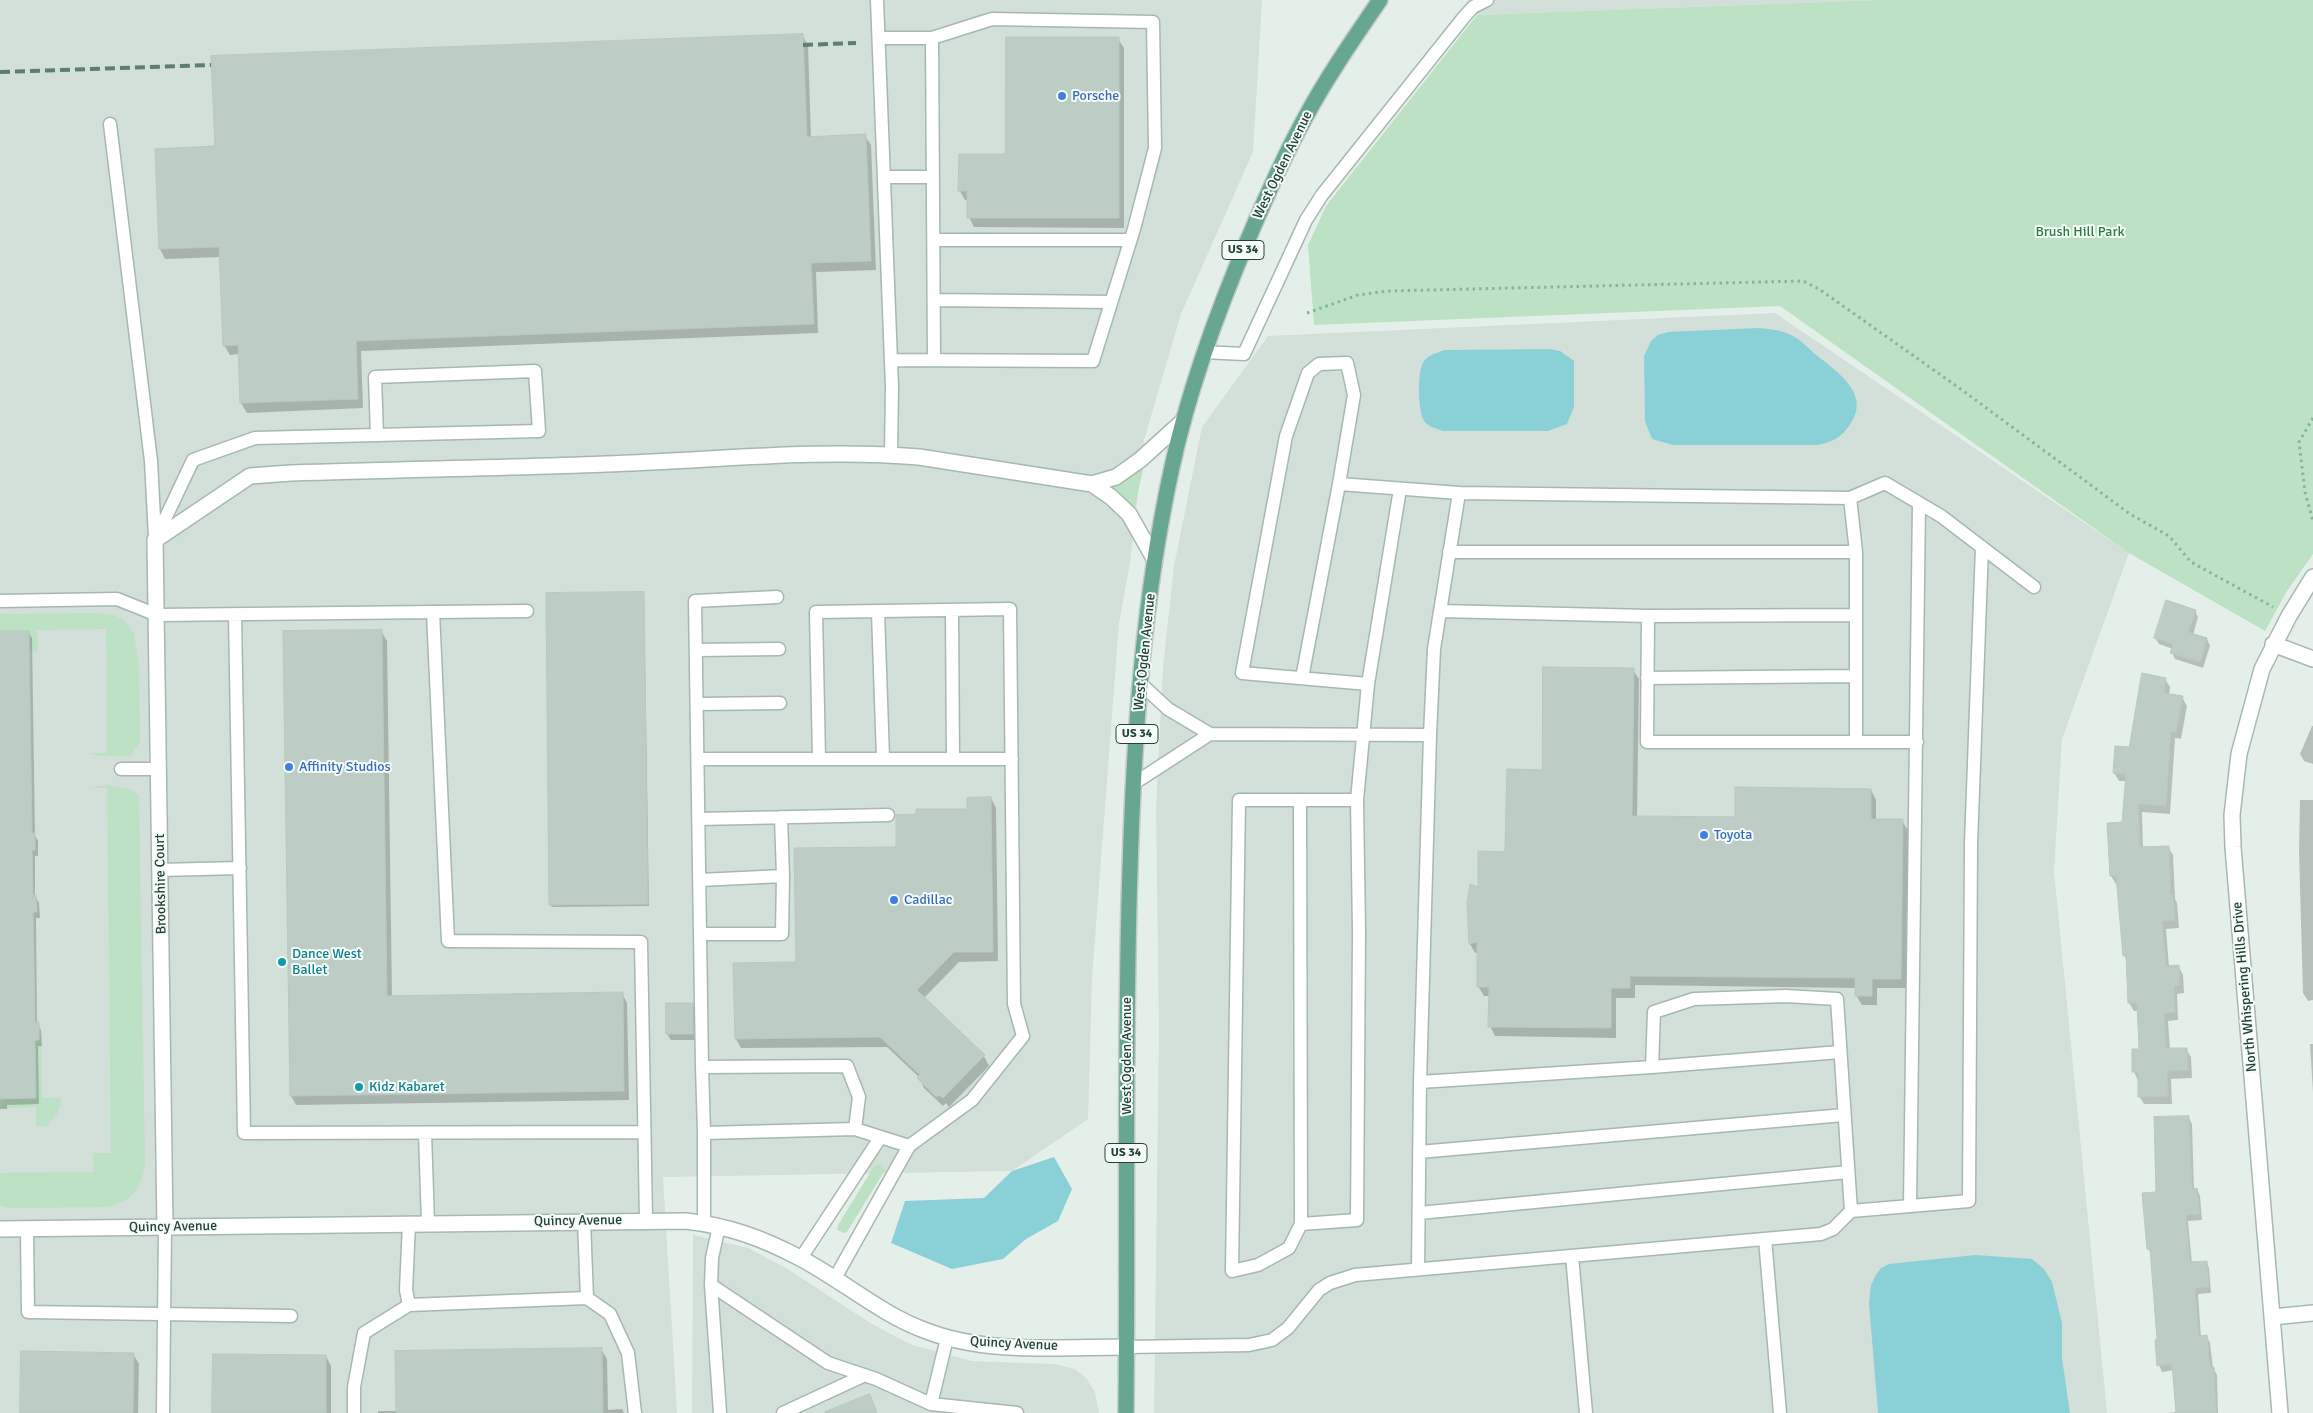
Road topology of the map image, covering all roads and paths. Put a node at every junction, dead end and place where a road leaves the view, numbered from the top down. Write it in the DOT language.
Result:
graph roads {
  1 [pos="877,0"];
  2 [pos="1380,0"];
  3 [pos="1487,0"];
  4 [pos="879,38"];
  5 [pos="932,38"];
  6 [pos="110,124"];
  7 [pos="884,177"];
  8 [pos="933,177"];
  9 [pos="934,240"];
  10 [pos="1130,240"];
  11 [pos="934,300"];
  12 [pos="1111,302"];
  13 [pos="1307,313"];
  14 [pos="1203,352"];
  15 [pos="891,360"];
  16 [pos="934,360"];
  17 [pos="2313,418"];
  18 [pos="1183,421"];
  19 [pos="377,435"];
  20 [pos="891,455"];
  21 [pos="1092,484"];
  22 [pos="1339,484"];
  23 [pos="1400,489"];
  24 [pos="1459,493"];
  25 [pos="1850,498"];
  26 [pos="1919,503"];
  27 [pos="2313,521"];
  28 [pos="155,540"];
  29 [pos="1982,548"];
  30 [pos="1449,552"];
  31 [pos="1856,552"];
  32 [pos="1155,560"];
  33 [pos="2313,578"];
  34 [pos="2034,587"];
  35 [pos="777,597"];
  36 [pos="0,601"];
  37 [pos="2276,609"];
  38 [pos="952,610"];
  39 [pos="527,611"];
  40 [pos="1440,611"];
  41 [pos="433,612"];
  42 [pos="878,612"];
  43 [pos="157,614"];
  44 [pos="235,614"];
  45 [pos="1856,614"];
  46 [pos="1648,616"];
  47 [pos="2273,644"];
  48 [pos="779,649"];
  49 [pos="696,650"];
  50 [pos="2313,659"];
  51 [pos="1856,676"];
  52 [pos="1302,678"];
  53 [pos="1647,678"];
  54 [pos="1140,683"];
  55 [pos="1368,684"];
  56 [pos="780,703"];
  57 [pos="697,704"];
  58 [pos="1210,734"];
  59 [pos="1363,735"];
  60 [pos="1430,735"];
  61 [pos="1856,742"];
  62 [pos="1917,742"];
  63 [pos="819,758"];
  64 [pos="882,758"];
  65 [pos="698,759"];
  66 [pos="953,759"];
  67 [pos="1012,759"];
  68 [pos="121,769"];
  69 [pos="159,769"];
  70 [pos="1133,784"];
  71 [pos="1300,800"];
  72 [pos="1357,800"];
  73 [pos="781,816"];
  74 [pos="888,816"];
  75 [pos="699,819"];
  76 [pos="240,868"];
  77 [pos="160,870"];
  78 [pos="783,876"];
  79 [pos="700,880"];
  80 [pos="702,934"];
  81 [pos="1840,1052"];
  82 [pos="702,1067"];
  83 [pos="1652,1067"];
  84 [pos="1420,1082"];
  85 [pos="1844,1115"];
  86 [pos="855,1129"];
  87 [pos="425,1132"];
  88 [pos="644,1132"];
  89 [pos="704,1133"];
  90 [pos="880,1138"];
  91 [pos="909,1146"];
  92 [pos="1419,1152"];
  93 [pos="1848,1172"];
  94 [pos="1910,1206"];
  95 [pos="1850,1212"];
  96 [pos="1419,1213"];
  97 [pos="646,1220"];
  98 [pos="584,1221"];
  99 [pos="428,1223"];
  100 [pos="409,1224"];
  101 [pos="712,1224"];
  102 [pos="1301,1224"];
  103 [pos="165,1227"];
  104 [pos="0,1229"];
  105 [pos="27,1229"];
  106 [pos="1765,1239"];
  107 [pos="1572,1256"];
  108 [pos="801,1258"];
  109 [pos="1418,1269"];
  110 [pos="834,1280"];
  111 [pos="711,1285"];
  112 [pos="587,1298"];
  113 [pos="409,1306"];
  114 [pos="164,1313"];
  115 [pos="2313,1313"];
  116 [pos="291,1316"];
  117 [pos="2272,1317"];
  118 [pos="947,1338"];
  119 [pos="1127,1347"];
  120 [pos="865,1375"];
  121 [pos="933,1409"];
  122 [pos="163,1413"];
  123 [pos="354,1413"];
  124 [pos="635,1413"];
  125 [pos="720,1413"];
  126 [pos="783,1413"];
  127 [pos="1017,1413"];
  128 [pos="1126,1413"];
  129 [pos="1586,1413"];
  130 [pos="1780,1413"];
  131 [pos="2280,1413"];
  1 -- 4 [label="lane"];
  2 -- 14 [label="main road, West Ogden Avenue / US 34"];
  3 -- 14 [label="lane"];
  4 -- 5 [label="lane"];
  4 -- 7 [label="lane"];
  5 -- 8 [label="lane"];
  5 -- 10 [label="lane"];
  6 -- 28 [label="lane"];
  7 -- 8 [label="lane"];
  7 -- 15 [label="lane"];
  8 -- 9 [label="lane"];
  9 -- 10 [label="lane"];
  9 -- 11 [label="lane"];
  10 -- 12 [label="lane"];
  11 -- 12 [label="lane"];
  11 -- 16 [label="lane"];
  12 -- 16 [label="lane"];
  13 -- 37 [label="path"];
  14 -- 18 [label="main road, West Ogden Avenue / US 34"];
  15 -- 16 [label="lane"];
  15 -- 20 [label="lane"];
  17 -- 27 [label="path"];
  18 -- 21 [label="street"];
  18 -- 32 [label="main road, West Ogden Avenue / US 34"];
  19 -- 19 [label="lane"];
  19 -- 28 [label="lane"];
  20 -- 21 [label="street"];
  20 -- 28 [label="street"];
  21 -- 32 [label="street"];
  22 -- 23 [label="lane"];
  22 -- 52 [label="lane"];
  22 -- 52 [label="lane"];
  23 -- 24 [label="lane"];
  23 -- 55 [label="lane"];
  24 -- 25 [label="lane"];
  24 -- 30 [label="lane"];
  25 -- 26 [label="lane"];
  25 -- 31 [label="lane"];
  26 -- 29 [label="lane"];
  26 -- 62 [label="lane"];
  28 -- 43 [label="street, Brookshire Court"];
  29 -- 34 [label="lane"];
  29 -- 94 [label="lane"];
  30 -- 31 [label="lane"];
  30 -- 40 [label="lane"];
  31 -- 45 [label="lane"];
  32 -- 54 [label="main road, West Ogden Avenue / US 34"];
  33 -- 47 [label="street, North Whispering Hills Drive"];
  35 -- 49 [label="lane"];
  36 -- 43 [label="lane"];
  38 -- 42 [label="lane"];
  38 -- 66 [label="lane"];
  38 -- 67 [label="lane"];
  39 -- 41 [label="lane"];
  40 -- 46 [label="lane"];
  40 -- 60 [label="lane"];
  41 -- 44 [label="lane"];
  41 -- 88 [label="lane"];
  42 -- 63 [label="lane"];
  42 -- 64 [label="lane"];
  43 -- 44 [label="lane"];
  43 -- 69 [label="street, Brookshire Court"];
  44 -- 76 [label="lane"];
  45 -- 46 [label="lane"];
  45 -- 51 [label="lane"];
  46 -- 53 [label="lane"];
  47 -- 50 [label="street"];
  47 -- 117 [label="street, North Whispering Hills Drive"];
  48 -- 49 [label="lane"];
  49 -- 57 [label="lane"];
  51 -- 53 [label="lane"];
  51 -- 61 [label="lane"];
  52 -- 55 [label="lane"];
  53 -- 61 [label="lane"];
  54 -- 58 [label="lane"];
  54 -- 70 [label="main road, West Ogden Avenue / US 34"];
  55 -- 59 [label="lane"];
  56 -- 57 [label="lane"];
  57 -- 65 [label="lane"];
  58 -- 59 [label="lane"];
  58 -- 70 [label="lane"];
  59 -- 60 [label="lane"];
  59 -- 72 [label="lane"];
  60 -- 84 [label="lane"];
  61 -- 62 [label="lane"];
  62 -- 94 [label="lane"];
  63 -- 64 [label="lane"];
  63 -- 65 [label="lane"];
  64 -- 66 [label="lane"];
  65 -- 75 [label="lane"];
  66 -- 67 [label="lane"];
  67 -- 91 [label="lane"];
  68 -- 69 [label="lane"];
  69 -- 77 [label="street, Brookshire Court"];
  70 -- 119 [label="main road, West Ogden Avenue / US 34"];
  71 -- 72 [label="lane"];
  71 -- 102 [label="lane"];
  71 -- 102 [label="lane"];
  72 -- 102 [label="lane"];
  73 -- 74 [label="lane"];
  73 -- 75 [label="lane"];
  73 -- 78 [label="lane"];
  75 -- 79 [label="lane"];
  76 -- 77 [label="lane"];
  76 -- 87 [label="lane"];
  77 -- 103 [label="street, Brookshire Court"];
  78 -- 79 [label="lane"];
  78 -- 80 [label="lane"];
  79 -- 80 [label="lane"];
  80 -- 82 [label="lane"];
  81 -- 83 [label="lane"];
  81 -- 83 [label="lane"];
  81 -- 85 [label="lane"];
  82 -- 86 [label="lane"];
  82 -- 89 [label="lane"];
  83 -- 84 [label="lane"];
  84 -- 92 [label="lane"];
  85 -- 92 [label="lane"];
  85 -- 93 [label="lane"];
  86 -- 89 [label="lane"];
  86 -- 90 [label="lane"];
  87 -- 88 [label="lane"];
  87 -- 99 [label="lane"];
  88 -- 97 [label="lane"];
  89 -- 101 [label="lane"];
  90 -- 91 [label="lane"];
  90 -- 108 [label="lane"];
  91 -- 110 [label="lane"];
  92 -- 96 [label="lane"];
  93 -- 95 [label="lane"];
  93 -- 96 [label="lane"];
  94 -- 95 [label="lane"];
  95 -- 106 [label="lane"];
  96 -- 109 [label="lane"];
  97 -- 98 [label="street, Quincy Avenue"];
  97 -- 101 [label="street, Quincy Avenue"];
  98 -- 99 [label="street, Quincy Avenue"];
  98 -- 112 [label="lane"];
  99 -- 100 [label="street, Quincy Avenue"];
  100 -- 103 [label="street, Quincy Avenue"];
  100 -- 113 [label="lane"];
  101 -- 108 [label="street, Quincy Avenue"];
  101 -- 111 [label="lane"];
  103 -- 105 [label="street, Quincy Avenue"];
  103 -- 114 [label="lane"];
  104 -- 105 [label="street, Quincy Avenue"];
  105 -- 114 [label="lane"];
  106 -- 107 [label="lane"];
  106 -- 130 [label="lane"];
  107 -- 109 [label="lane"];
  107 -- 129 [label="lane"];
  108 -- 110 [label="street, Quincy Avenue"];
  109 -- 119 [label="lane"];
  110 -- 118 [label="street, Quincy Avenue"];
  111 -- 120 [label="lane"];
  111 -- 125 [label="lane"];
  112 -- 113 [label="lane"];
  112 -- 124 [label="lane"];
  113 -- 123 [label="lane"];
  114 -- 116 [label="lane"];
  114 -- 122 [label="lane"];
  115 -- 117 [label="street"];
  117 -- 131 [label="street, North Whispering Hills Drive"];
  118 -- 119 [label="street, Quincy Avenue"];
  118 -- 121 [label="lane"];
  119 -- 128 [label="main road, West Ogden Avenue / US 34"];
  120 -- 121 [label="lane"];
  120 -- 126 [label="lane"];
  121 -- 127 [label="lane"];
}
